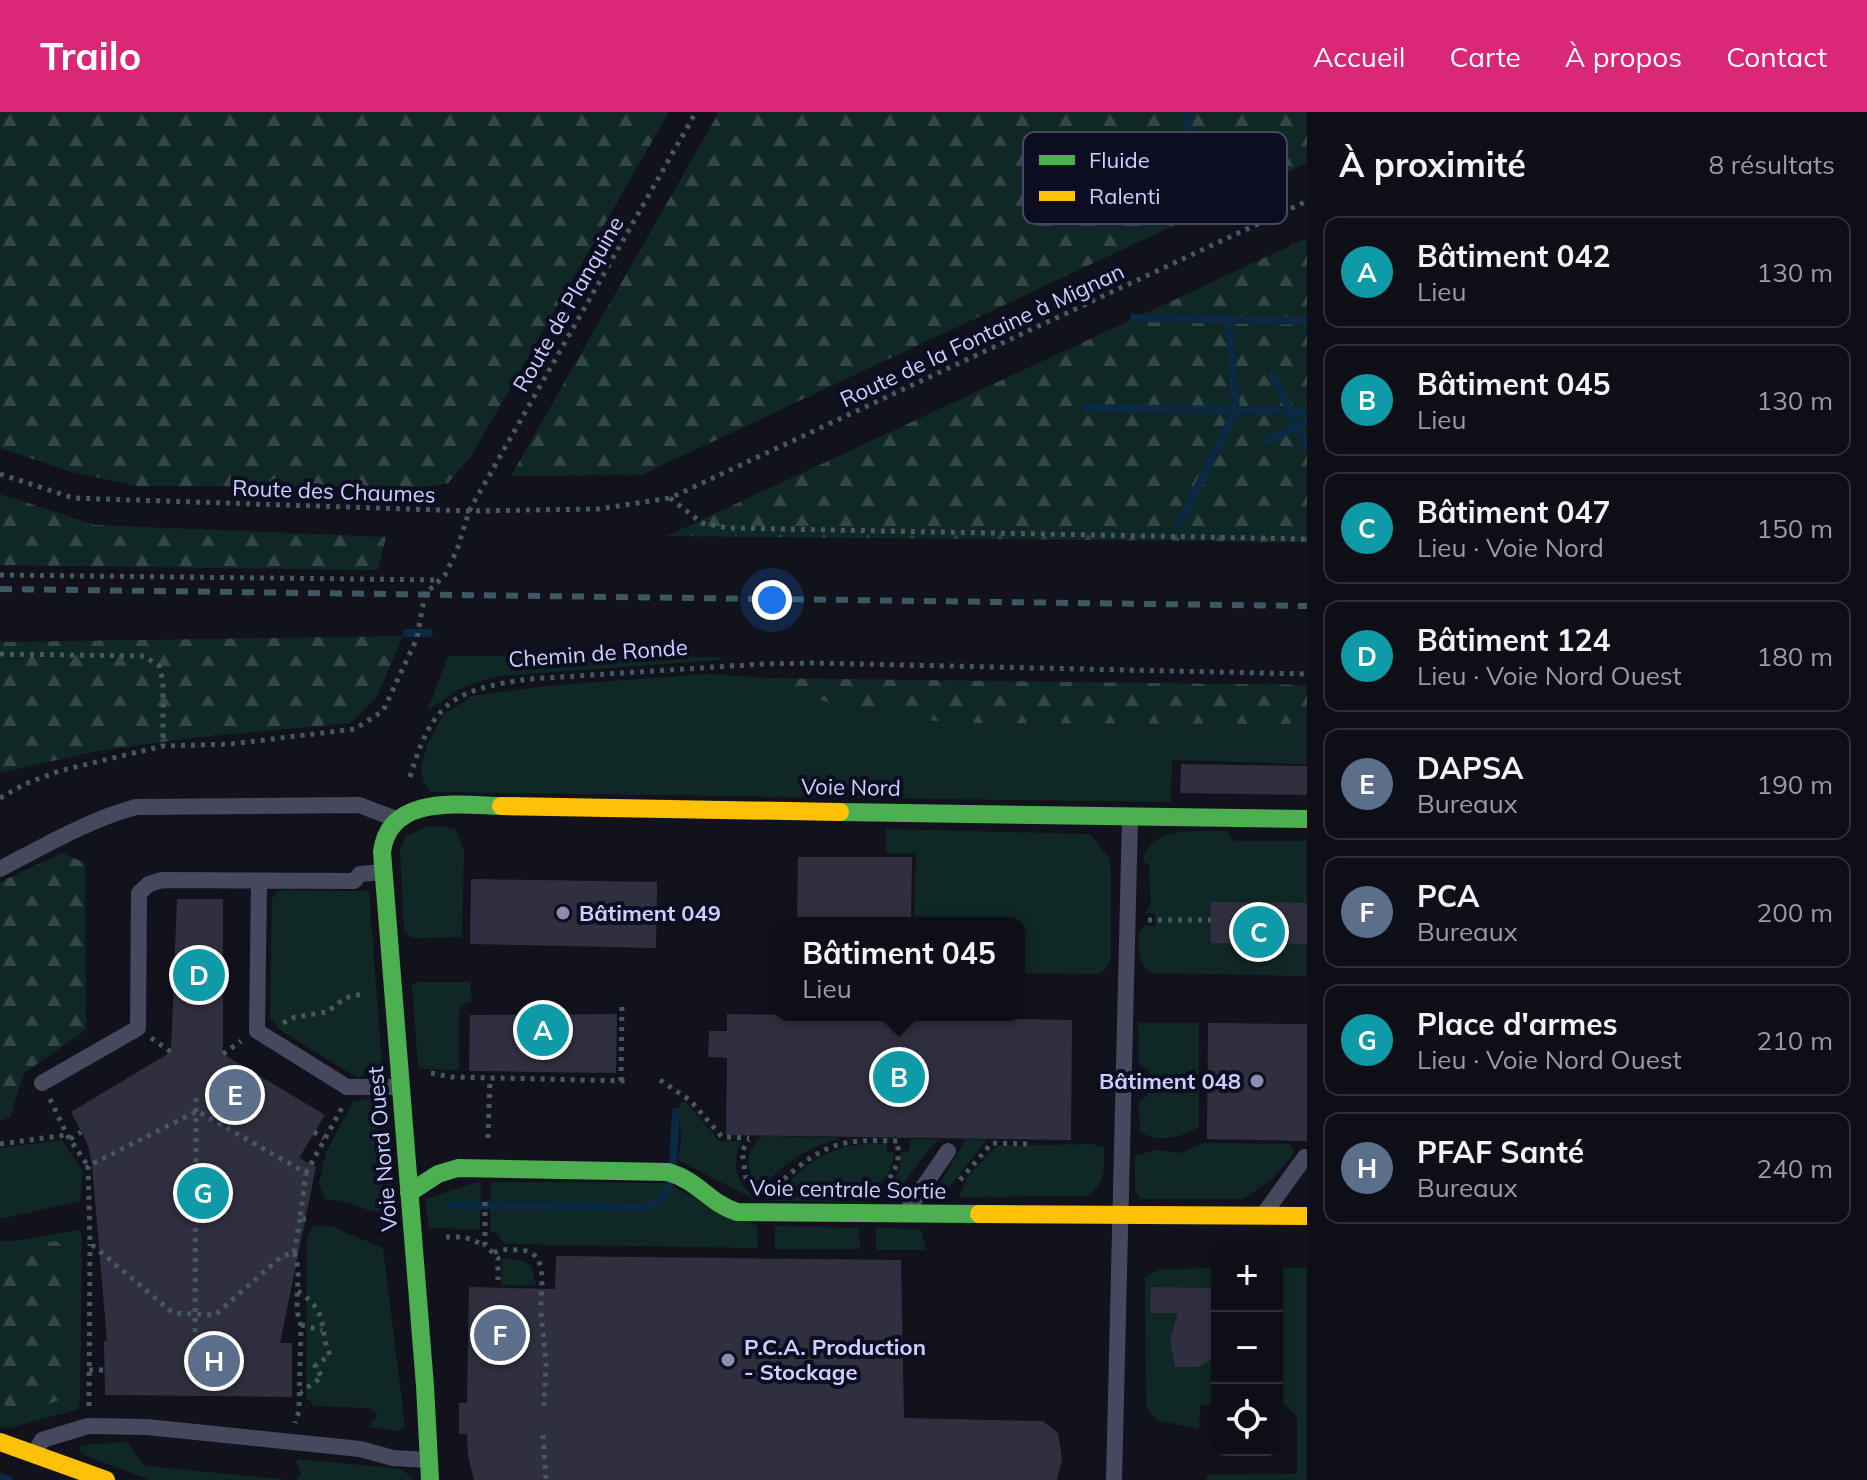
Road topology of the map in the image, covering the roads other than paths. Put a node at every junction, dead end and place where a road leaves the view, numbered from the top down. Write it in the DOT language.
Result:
graph roads {
  1 [pos="1130,816"];
  2 [pos="398,819"];
  3 [pos="1307,819"];
  4 [pos="0,869"];
  5 [pos="383,872"];
  6 [pos="259,881"];
  7 [pos="42,1083"];
  8 [pos="401,1087"];
  9 [pos="948,1151"];
  10 [pos="1305,1157"];
  11 [pos="409,1193"];
  12 [pos="1122,1213"];
  13 [pos="905,1215"];
  14 [pos="1263,1216"];
  15 [pos="1307,1216"];
  16 [pos="0,1442"];
  17 [pos="35,1453"];
  18 [pos="429,1460"];
  19 [pos="106,1480"];
  20 [pos="430,1480"];
  21 [pos="1114,1480"];
  1 -- 2 [label="street, Voie Nord"];
  1 -- 3 [label="street, Voie Nord"];
  1 -- 12 [label="lane"];
  2 -- 4 [label="lane"];
  2 -- 5 [label="street, Voie Nord Ouest"];
  5 -- 6 [label="lane"];
  5 -- 8 [label="street, Voie Nord Ouest"];
  6 -- 7 [label="lane"];
  6 -- 8 [label="lane"];
  8 -- 11 [label="street, Voie Nord Ouest"];
  9 -- 13 [label="lane"];
  10 -- 14 [label="lane"];
  11 -- 13 [label="street, Voie centrale Sortie"];
  11 -- 18 [label="street, Voie Nord Ouest"];
  12 -- 13 [label="street, Voie centrale Sortie"];
  12 -- 14 [label="street, Voie centrale Sortie"];
  12 -- 21 [label="lane"];
  14 -- 15 [label="street, Voie centrale Sortie"];
  16 -- 17 [label="street"];
  17 -- 18 [label="lane"];
  17 -- 19 [label="street"];
  18 -- 20 [label="street, Voie Nord Ouest"];
}
